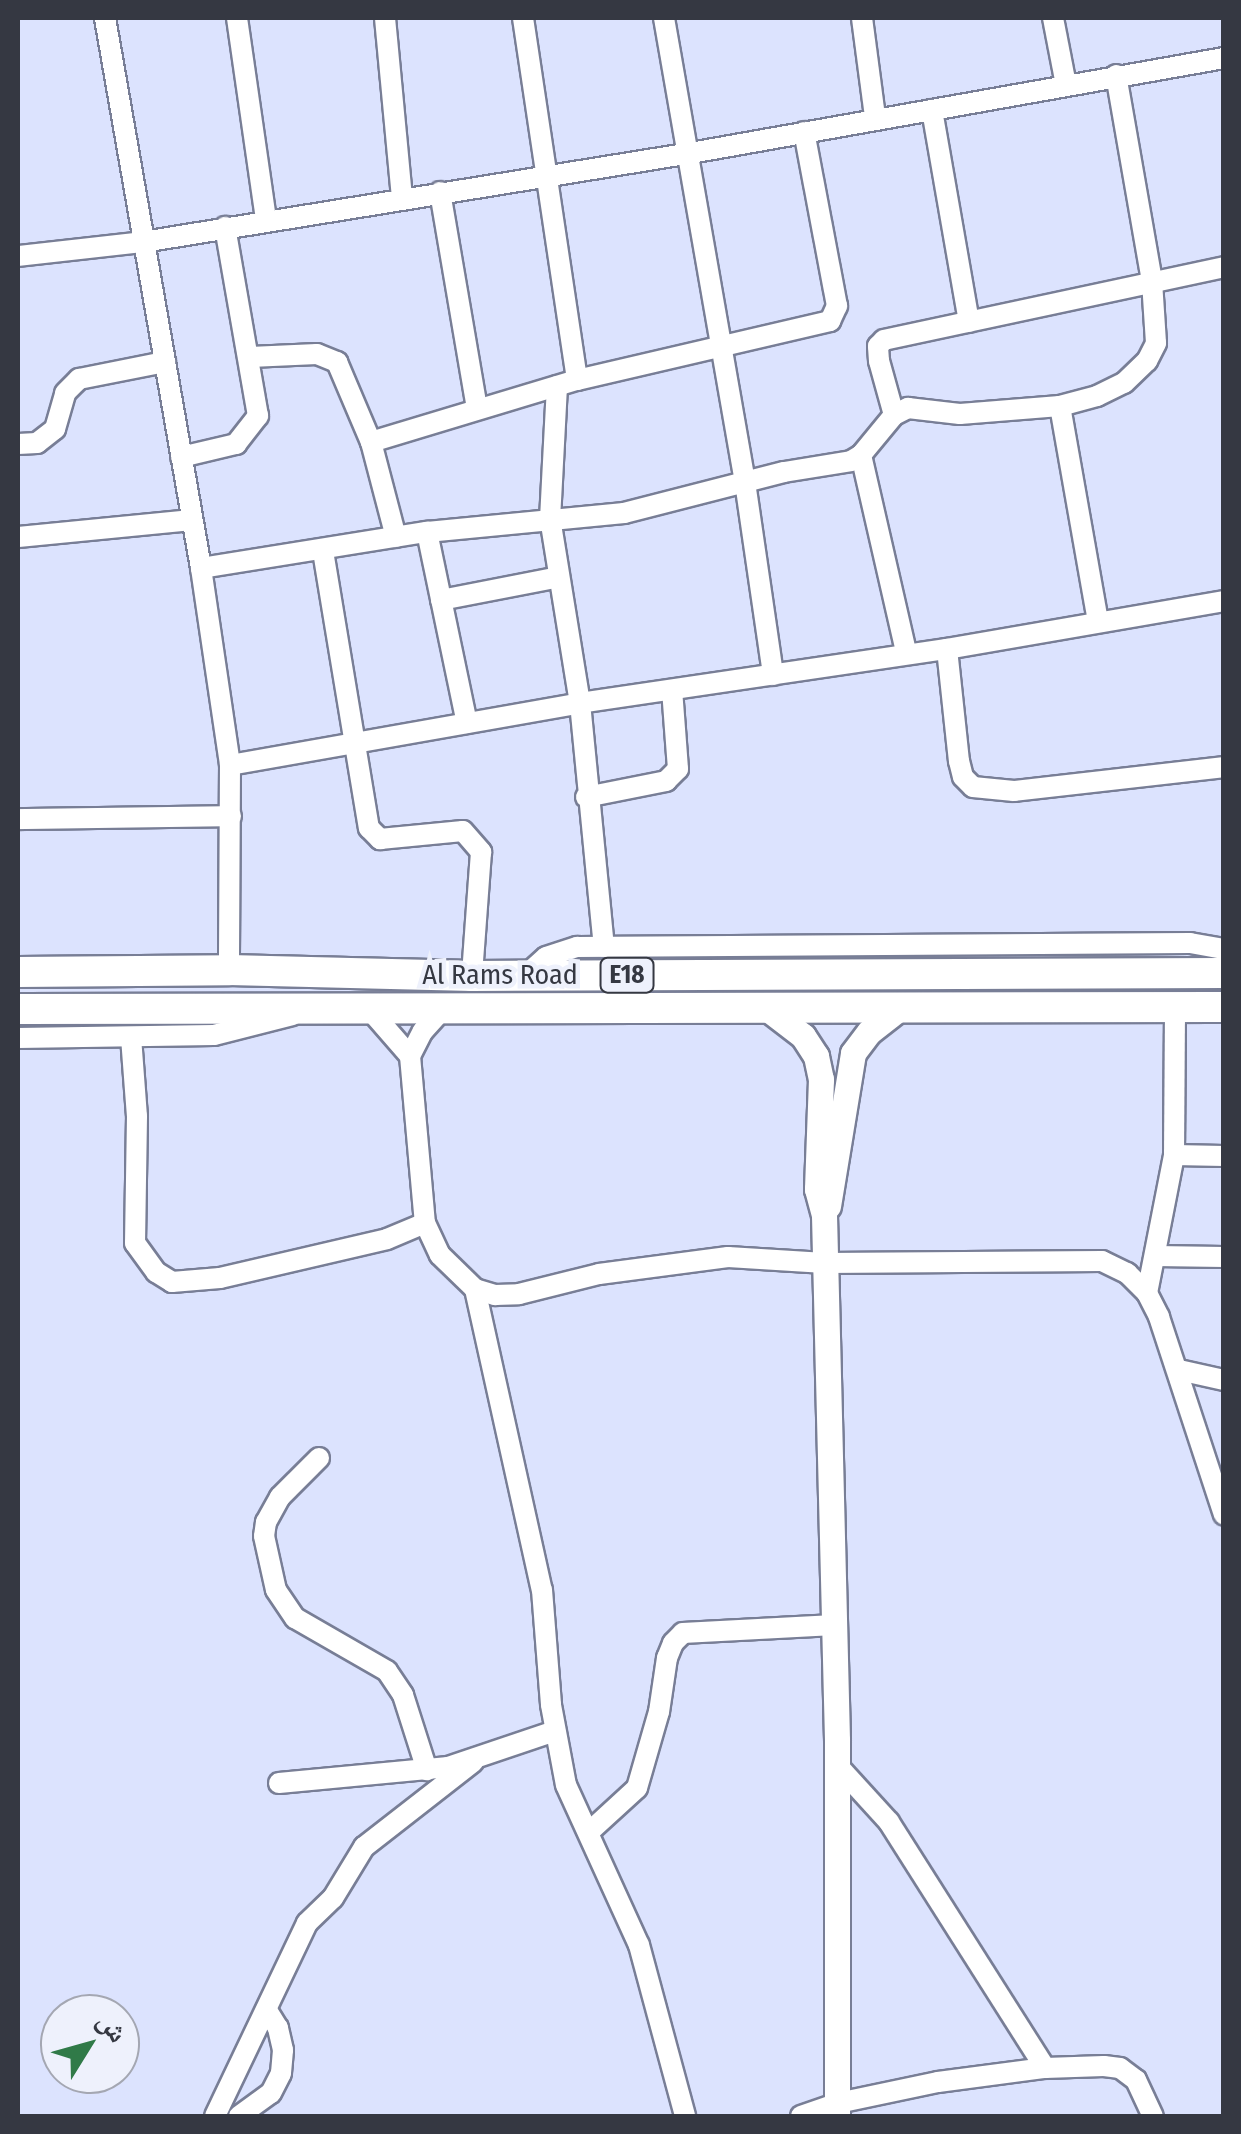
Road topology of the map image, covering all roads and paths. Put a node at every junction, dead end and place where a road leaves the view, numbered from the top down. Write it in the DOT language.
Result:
graph roads {
  1 [pos="105,18"];
  2 [pos="237,18"];
  3 [pos="385,18"];
  4 [pos="523,18"];
  5 [pos="664,18"];
  6 [pos="862,18"];
  7 [pos="1053,18"];
  8 [pos="1224,58"];
  9 [pos="1116,75"];
  10 [pos="1066,85"];
  11 [pos="932,110"];
  12 [pos="875,117"];
  13 [pos="804,132"];
  14 [pos="685,154"];
  15 [pos="546,176"];
  16 [pos="440,192"];
  17 [pos="402,197"];
  18 [pos="266,220"];
  19 [pos="225,227"];
  20 [pos="143,242"];
  21 [pos="18,256"];
  22 [pos="1224,267"];
  23 [pos="1152,280"];
  24 [pos="969,322"];
  25 [pos="718,346"];
  26 [pos="250,357"];
  27 [pos="164,362"];
  28 [pos="567,383"];
  29 [pos="1060,406"];
  30 [pos="477,409"];
  31 [pos="894,415"];
  32 [pos="371,442"];
  33 [pos="18,444"];
  34 [pos="861,455"];
  35 [pos="181,457"];
  36 [pos="745,482"];
  37 [pos="550,518"];
  38 [pos="192,520"];
  39 [pos="428,532"];
  40 [pos="18,536"];
  41 [pos="396,537"];
  42 [pos="323,550"];
  43 [pos="201,568"];
  44 [pos="559,577"];
  45 [pos="441,600"];
  46 [pos="1224,601"];
  47 [pos="1098,621"];
  48 [pos="947,649"];
  49 [pos="906,652"];
  50 [pos="773,675"];
  51 [pos="672,690"];
  52 [pos="580,703"];
  53 [pos="468,723"];
  54 [pos="354,743"];
  55 [pos="230,765"];
  56 [pos="1224,767"];
  57 [pos="586,796"];
  58 [pos="231,816"];
  59 [pos="18,819"];
  60 [pos="604,947"];
  61 [pos="1224,949"];
  62 [pos="22,970"];
  63 [pos="229,970"];
  64 [pos="1224,974"];
  65 [pos="472,976"];
  66 [pos="525,976"];
  67 [pos="1224,1007"];
  68 [pos="900,1008"];
  69 [pos="1174,1008"];
  70 [pos="18,1009"];
  71 [pos="768,1009"];
  72 [pos="306,1010"];
  73 [pos="370,1010"];
  74 [pos="442,1010"];
  75 [pos="131,1037"];
  76 [pos="18,1038"];
  77 [pos="410,1056"];
  78 [pos="1174,1155"];
  79 [pos="1224,1156"];
  80 [pos="824,1215"];
  81 [pos="425,1223"];
  82 [pos="1155,1256"];
  83 [pos="1224,1258"];
  84 [pos="825,1264"];
  85 [pos="475,1289"];
  86 [pos="1147,1293"];
  87 [pos="1180,1370"];
  88 [pos="1224,1380"];
  89 [pos="318,1458"];
  90 [pos="1224,1515"];
  91 [pos="834,1625"];
  92 [pos="555,1731"];
  93 [pos="472,1762"];
  94 [pos="836,1765"];
  95 [pos="427,1770"];
  96 [pos="279,1783"];
  97 [pos="589,1832"];
  98 [pos="266,2009"];
  99 [pos="1045,2068"];
  100 [pos="838,2110"];
  101 [pos="214,2116"];
  102 [pos="239,2116"];
  103 [pos="685,2116"];
  104 [pos="801,2116"];
  105 [pos="1154,2116"];
  1 -- 20 [label="street"];
  2 -- 18 [label="street"];
  3 -- 17 [label="street"];
  4 -- 15 [label="street"];
  5 -- 14 [label="street"];
  6 -- 12 [label="street"];
  7 -- 10 [label="street"];
  8 -- 9 [label="street"];
  9 -- 10 [label="street"];
  9 -- 23 [label="street"];
  10 -- 11 [label="street"];
  11 -- 12 [label="street"];
  11 -- 24 [label="street"];
  12 -- 13 [label="street"];
  13 -- 14 [label="street"];
  13 -- 25 [label="street"];
  14 -- 15 [label="street"];
  14 -- 25 [label="street"];
  15 -- 16 [label="street"];
  15 -- 28 [label="street"];
  16 -- 17 [label="street"];
  16 -- 30 [label="street"];
  17 -- 18 [label="street"];
  18 -- 19 [label="street"];
  19 -- 20 [label="street"];
  19 -- 26 [label="street"];
  20 -- 21 [label="street"];
  20 -- 27 [label="street"];
  22 -- 23 [label="street"];
  23 -- 24 [label="street"];
  23 -- 29 [label="street"];
  24 -- 31 [label="street"];
  25 -- 28 [label="street"];
  25 -- 36 [label="street"];
  26 -- 32 [label="street"];
  26 -- 35 [label="street"];
  27 -- 33 [label="street"];
  27 -- 35 [label="street"];
  28 -- 30 [label="street"];
  28 -- 37 [label="street"];
  29 -- 31 [label="street"];
  29 -- 47 [label="street"];
  30 -- 32 [label="street"];
  31 -- 34 [label="street"];
  32 -- 41 [label="street"];
  34 -- 36 [label="street"];
  34 -- 49 [label="street"];
  35 -- 38 [label="street"];
  36 -- 37 [label="street"];
  36 -- 50 [label="street"];
  37 -- 39 [label="street"];
  37 -- 44 [label="street"];
  38 -- 40 [label="street"];
  38 -- 43 [label="street"];
  39 -- 41 [label="street"];
  39 -- 45 [label="street"];
  41 -- 42 [label="street"];
  42 -- 43 [label="street"];
  42 -- 54 [label="street"];
  43 -- 55 [label="street"];
  44 -- 45 [label="street"];
  44 -- 52 [label="street"];
  45 -- 53 [label="street"];
  46 -- 47 [label="street"];
  47 -- 48 [label="street"];
  48 -- 49 [label="street"];
  48 -- 56 [label="street"];
  49 -- 50 [label="street"];
  50 -- 51 [label="street"];
  51 -- 52 [label="street"];
  51 -- 57 [label="street"];
  52 -- 53 [label="street"];
  52 -- 57 [label="street"];
  53 -- 54 [label="street"];
  54 -- 55 [label="street"];
  54 -- 65 [label="street"];
  55 -- 58 [label="street"];
  57 -- 60 [label="street"];
  58 -- 59 [label="street"];
  58 -- 63 [label="street"];
  60 -- 61 [label="street"];
  60 -- 66 [label="street"];
  62 -- 63 [label="highway, Al Rams Road / E18"];
  63 -- 65 [label="highway, Al Rams Road / E18"];
  64 -- 66 [label="highway, Al Rams Road / E18"];
  65 -- 66 [label="highway, Al Rams Road / E18"];
  67 -- 69 [label="highway, Al Rams Road / E18"];
  68 -- 69 [label="highway, Al Rams Road / E18"];
  68 -- 71 [label="highway, Al Rams Road / E18"];
  68 -- 80 [label="main road"];
  69 -- 78 [label="street"];
  70 -- 72 [label="highway, Al Rams Road / E18"];
  71 -- 74 [label="highway, Al Rams Road / E18"];
  71 -- 80 [label="main road"];
  72 -- 73 [label="highway, Al Rams Road / E18"];
  72 -- 75 [label="street"];
  73 -- 74 [label="highway, Al Rams Road / E18"];
  73 -- 77 [label="street"];
  74 -- 77 [label="street"];
  75 -- 76 [label="street"];
  75 -- 81 [label="street"];
  77 -- 81 [label="street"];
  78 -- 79 [label="street"];
  78 -- 82 [label="street"];
  80 -- 84 [label="main road"];
  81 -- 85 [label="street"];
  82 -- 83 [label="street"];
  82 -- 86 [label="street"];
  84 -- 85 [label="street"];
  84 -- 86 [label="street"];
  84 -- 91 [label="main road"];
  85 -- 92 [label="street"];
  86 -- 87 [label="street"];
  87 -- 88 [label="street"];
  87 -- 90 [label="street"];
  89 -- 95 [label="street"];
  91 -- 94 [label="main road"];
  91 -- 97 [label="street"];
  92 -- 93 [label="street"];
  92 -- 97 [label="street"];
  93 -- 95 [label="street"];
  93 -- 98 [label="street"];
  94 -- 99 [label="street"];
  94 -- 100 [label="main road"];
  95 -- 96 [label="street"];
  97 -- 103 [label="street"];
  98 -- 101 [label="street"];
  98 -- 102 [label="street"];
  99 -- 100 [label="street"];
  99 -- 105 [label="street"];
  100 -- 104 [label="street"];
}
